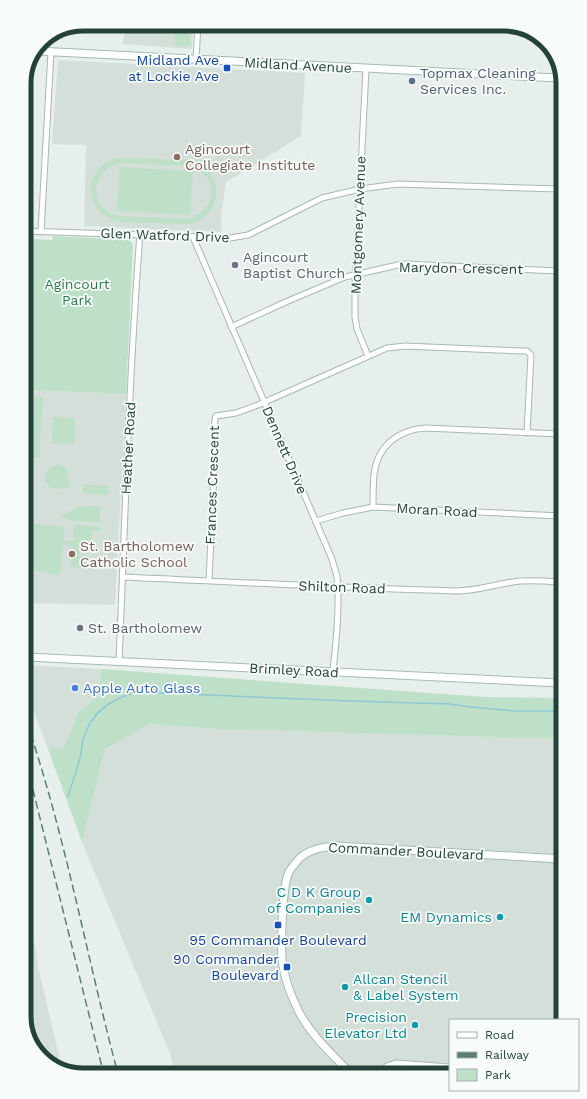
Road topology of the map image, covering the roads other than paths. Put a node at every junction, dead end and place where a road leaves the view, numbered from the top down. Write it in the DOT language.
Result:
graph roads {
  1 [pos="198,31"];
  2 [pos="43,51"];
  3 [pos="51,52"];
  4 [pos="196,59"];
  5 [pos="366,69"];
  6 [pos="555,78"];
  7 [pos="360,189"];
  8 [pos="556,189"];
  9 [pos="31,231"];
  10 [pos="41,232"];
  11 [pos="140,234"];
  12 [pos="193,237"];
  13 [pos="556,271"];
  14 [pos="356,274"];
  15 [pos="231,327"];
  16 [pos="368,356"];
  17 [pos="264,402"];
  18 [pos="527,433"];
  19 [pos="556,434"];
  20 [pos="373,507"];
  21 [pos="556,516"];
  22 [pos="316,521"];
  23 [pos="123,577"];
  24 [pos="208,581"];
  25 [pos="556,582"];
  26 [pos="337,587"];
  27 [pos="31,656"];
  28 [pos="119,662"];
  29 [pos="333,672"];
  30 [pos="556,683"];
  31 [pos="556,859"];
  32 [pos="449,1067"];
  33 [pos="345,1068"];
  34 [pos="386,1068"];
  1 -- 4 [label="street"];
  2 -- 3 [label="main road, Midland Avenue"];
  3 -- 4 [label="main road, Midland Avenue"];
  3 -- 10 [label="street"];
  4 -- 5 [label="main road, Midland Avenue"];
  5 -- 6 [label="main road, Midland Avenue"];
  5 -- 7 [label="street, Montgomery Avenue"];
  7 -- 8 [label="street, Glen Watford Drive"];
  7 -- 12 [label="street, Glen Watford Drive"];
  7 -- 14 [label="street, Montgomery Avenue"];
  9 -- 10 [label="street, Glen Watford Drive"];
  10 -- 11 [label="street, Glen Watford Drive"];
  11 -- 12 [label="street, Glen Watford Drive"];
  11 -- 23 [label="street, Heather Road"];
  12 -- 15 [label="street, Dennett Drive"];
  13 -- 14 [label="street, Marydon Crescent"];
  14 -- 15 [label="street, Marydon Crescent"];
  14 -- 16 [label="street, Montgomery Avenue"];
  15 -- 17 [label="street, Dennett Drive"];
  16 -- 17 [label="street, Frances Crescent"];
  16 -- 18 [label="street, Frances Crescent"];
  17 -- 22 [label="street, Dennett Drive"];
  17 -- 24 [label="street, Frances Crescent"];
  18 -- 19 [label="street"];
  18 -- 20 [label="street"];
  20 -- 21 [label="street, Moran Road"];
  20 -- 22 [label="street, Moran Road"];
  22 -- 26 [label="street, Dennett Drive"];
  23 -- 24 [label="street, Shilton Road"];
  23 -- 28 [label="street, Heather Road"];
  24 -- 26 [label="street, Shilton Road"];
  25 -- 26 [label="street, Shilton Road"];
  26 -- 29 [label="street, Dennett Drive"];
  27 -- 28 [label="main road, Brimley Road"];
  28 -- 29 [label="main road, Brimley Road"];
  29 -- 30 [label="main road, Brimley Road"];
  31 -- 33 [label="main road, Commander Boulevard"];
  32 -- 34 [label="street"];
}
